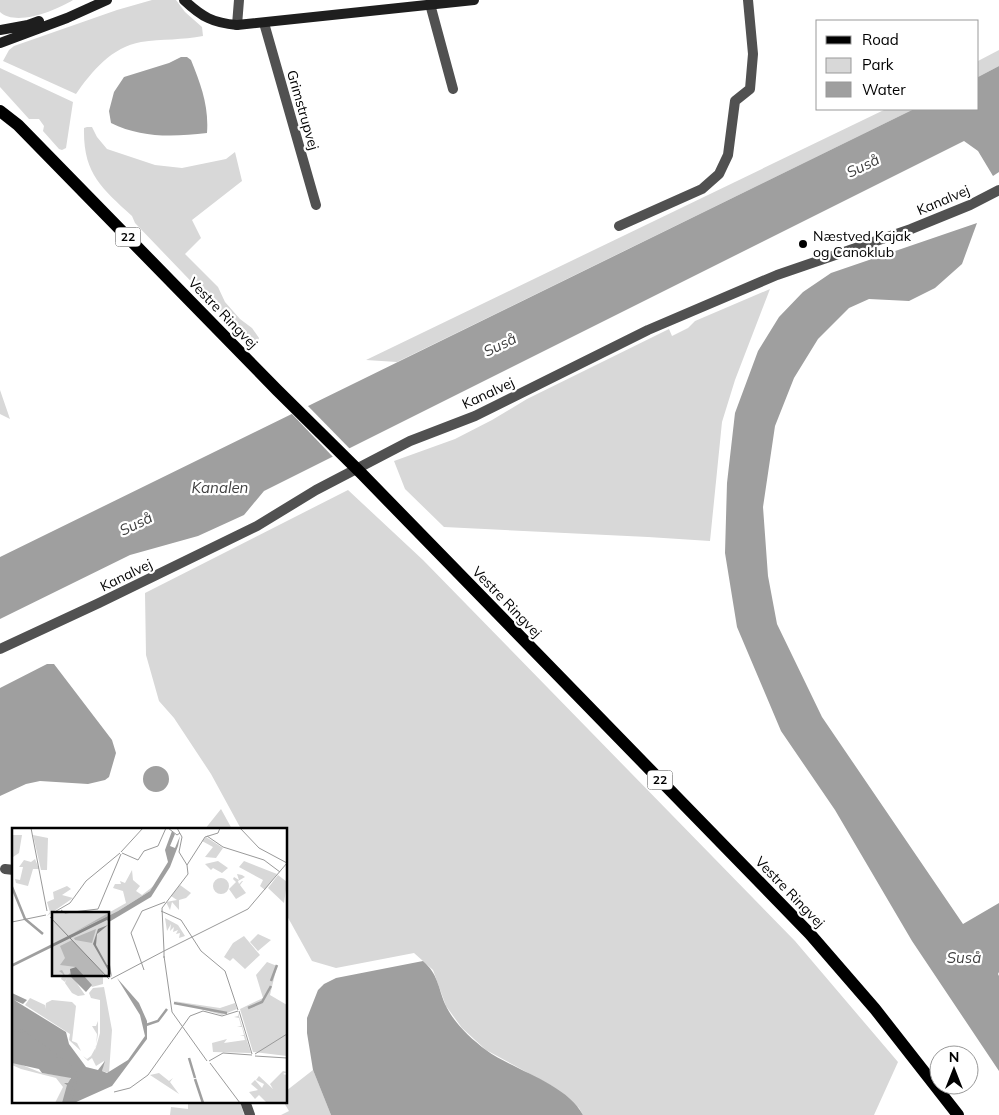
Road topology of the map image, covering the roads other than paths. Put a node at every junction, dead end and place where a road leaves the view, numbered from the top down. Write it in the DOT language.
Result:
graph roads {
  1 [pos="93,0"];
  2 [pos="107,0"];
  3 [pos="184,0"];
  4 [pos="239,0"];
  5 [pos="474,0"];
  6 [pos="748,0"];
  7 [pos="430,4"];
  8 [pos="264,23"];
  9 [pos="237,25"];
  10 [pos="0,30"];
  11 [pos="0,43"];
  12 [pos="453,89"];
  13 [pos="0,100"];
  14 [pos="0,111"];
  15 [pos="18,125"];
  16 [pos="999,190"];
  17 [pos="316,205"];
  18 [pos="619,226"];
  19 [pos="0,649"];
  20 [pos="245,1102"];
  21 [pos="250,1115"];
  22 [pos="958,1115"];
  1 -- 10 [label="street"];
  2 -- 11 [label="street"];
  3 -- 9 [label="street"];
  4 -- 9 [label="street"];
  5 -- 7 [label="street"];
  6 -- 18 [label="street"];
  7 -- 8 [label="street"];
  7 -- 12 [label="street"];
  8 -- 9 [label="street"];
  8 -- 17 [label="street, Grimstrupvej"];
  13 -- 15 [label="main road, Vestre Ringvej / 22"];
  14 -- 15 [label="main road, Vestre Ringvej / 22"];
  15 -- 22 [label="main road, Vestre Ringvej / 22"];
  16 -- 19 [label="street, Kanalvej"];
  20 -- 21 [label="street"];
}
